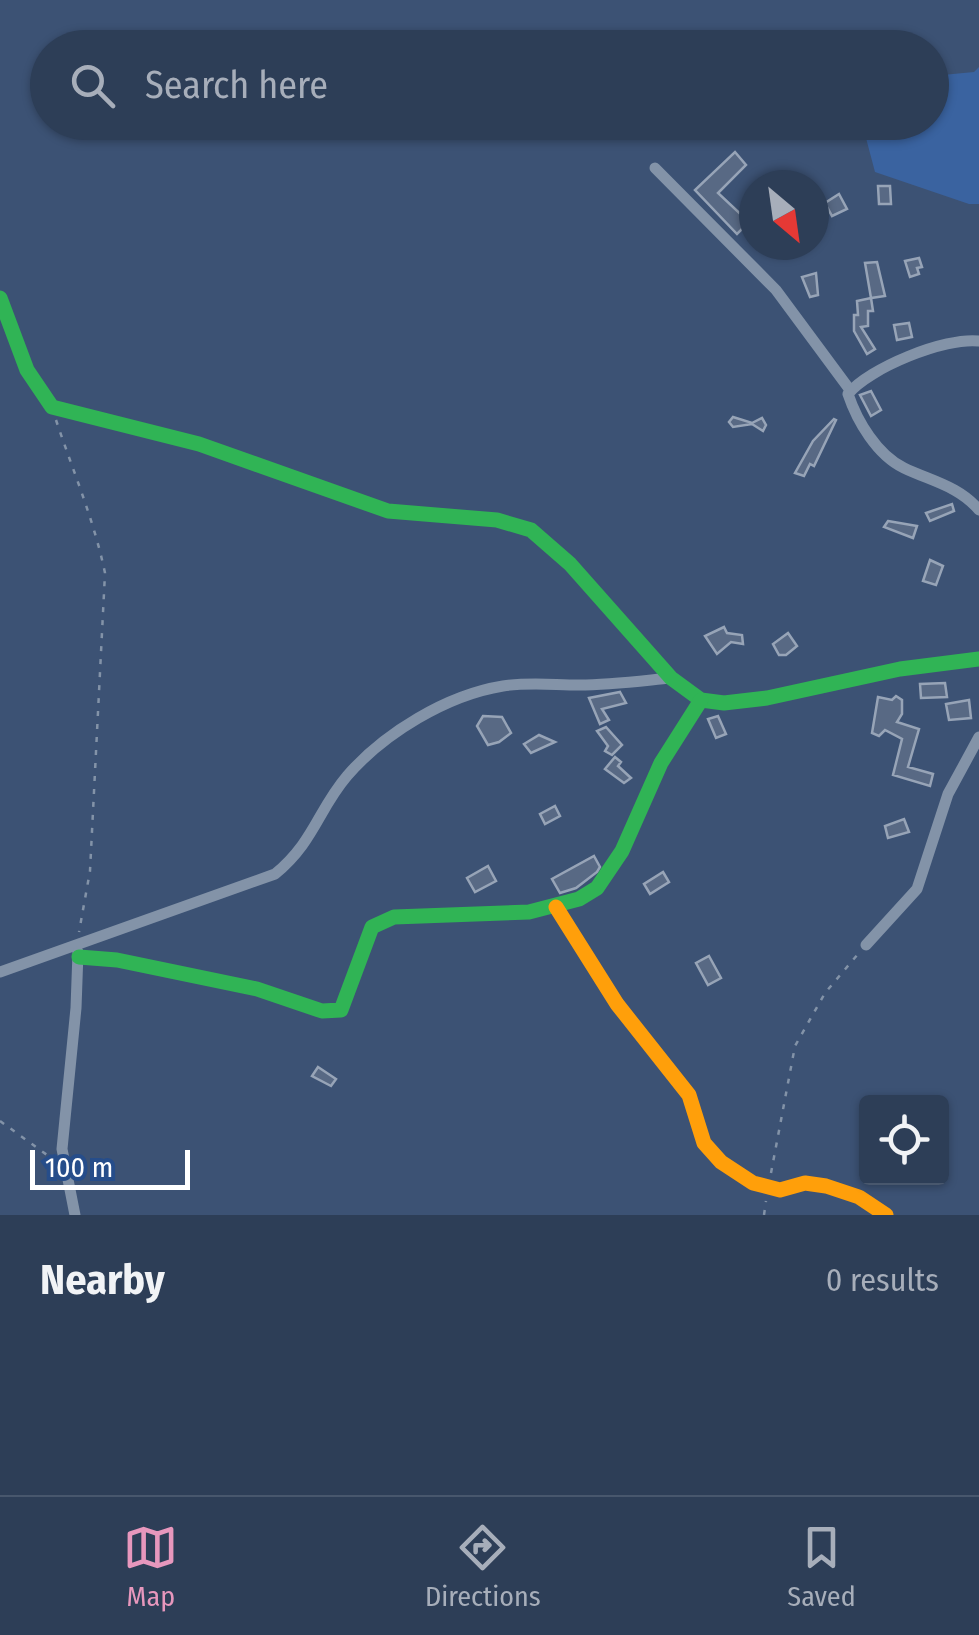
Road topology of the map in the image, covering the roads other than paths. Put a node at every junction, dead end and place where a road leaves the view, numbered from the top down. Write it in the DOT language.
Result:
graph roads {
  1 [pos="655,168"];
  2 [pos="0,298"];
  3 [pos="979,341"];
  4 [pos="850,390"];
  5 [pos="979,510"];
  6 [pos="979,659"];
  7 [pos="671,678"];
  8 [pos="701,700"];
  9 [pos="979,737"];
  10 [pos="556,907"];
  11 [pos="866,945"];
  12 [pos="78,950"];
  13 [pos="0,972"];
  14 [pos="75,1215"];
  15 [pos="886,1215"];
  1 -- 4 [label="street"];
  2 -- 7 [label="street"];
  3 -- 4 [label="street"];
  4 -- 5 [label="street"];
  6 -- 8 [label="street"];
  7 -- 8 [label="street"];
  7 -- 12 [label="street"];
  8 -- 10 [label="street"];
  9 -- 11 [label="street"];
  10 -- 12 [label="street"];
  10 -- 15 [label="street"];
  12 -- 13 [label="street"];
  12 -- 14 [label="street"];
}
